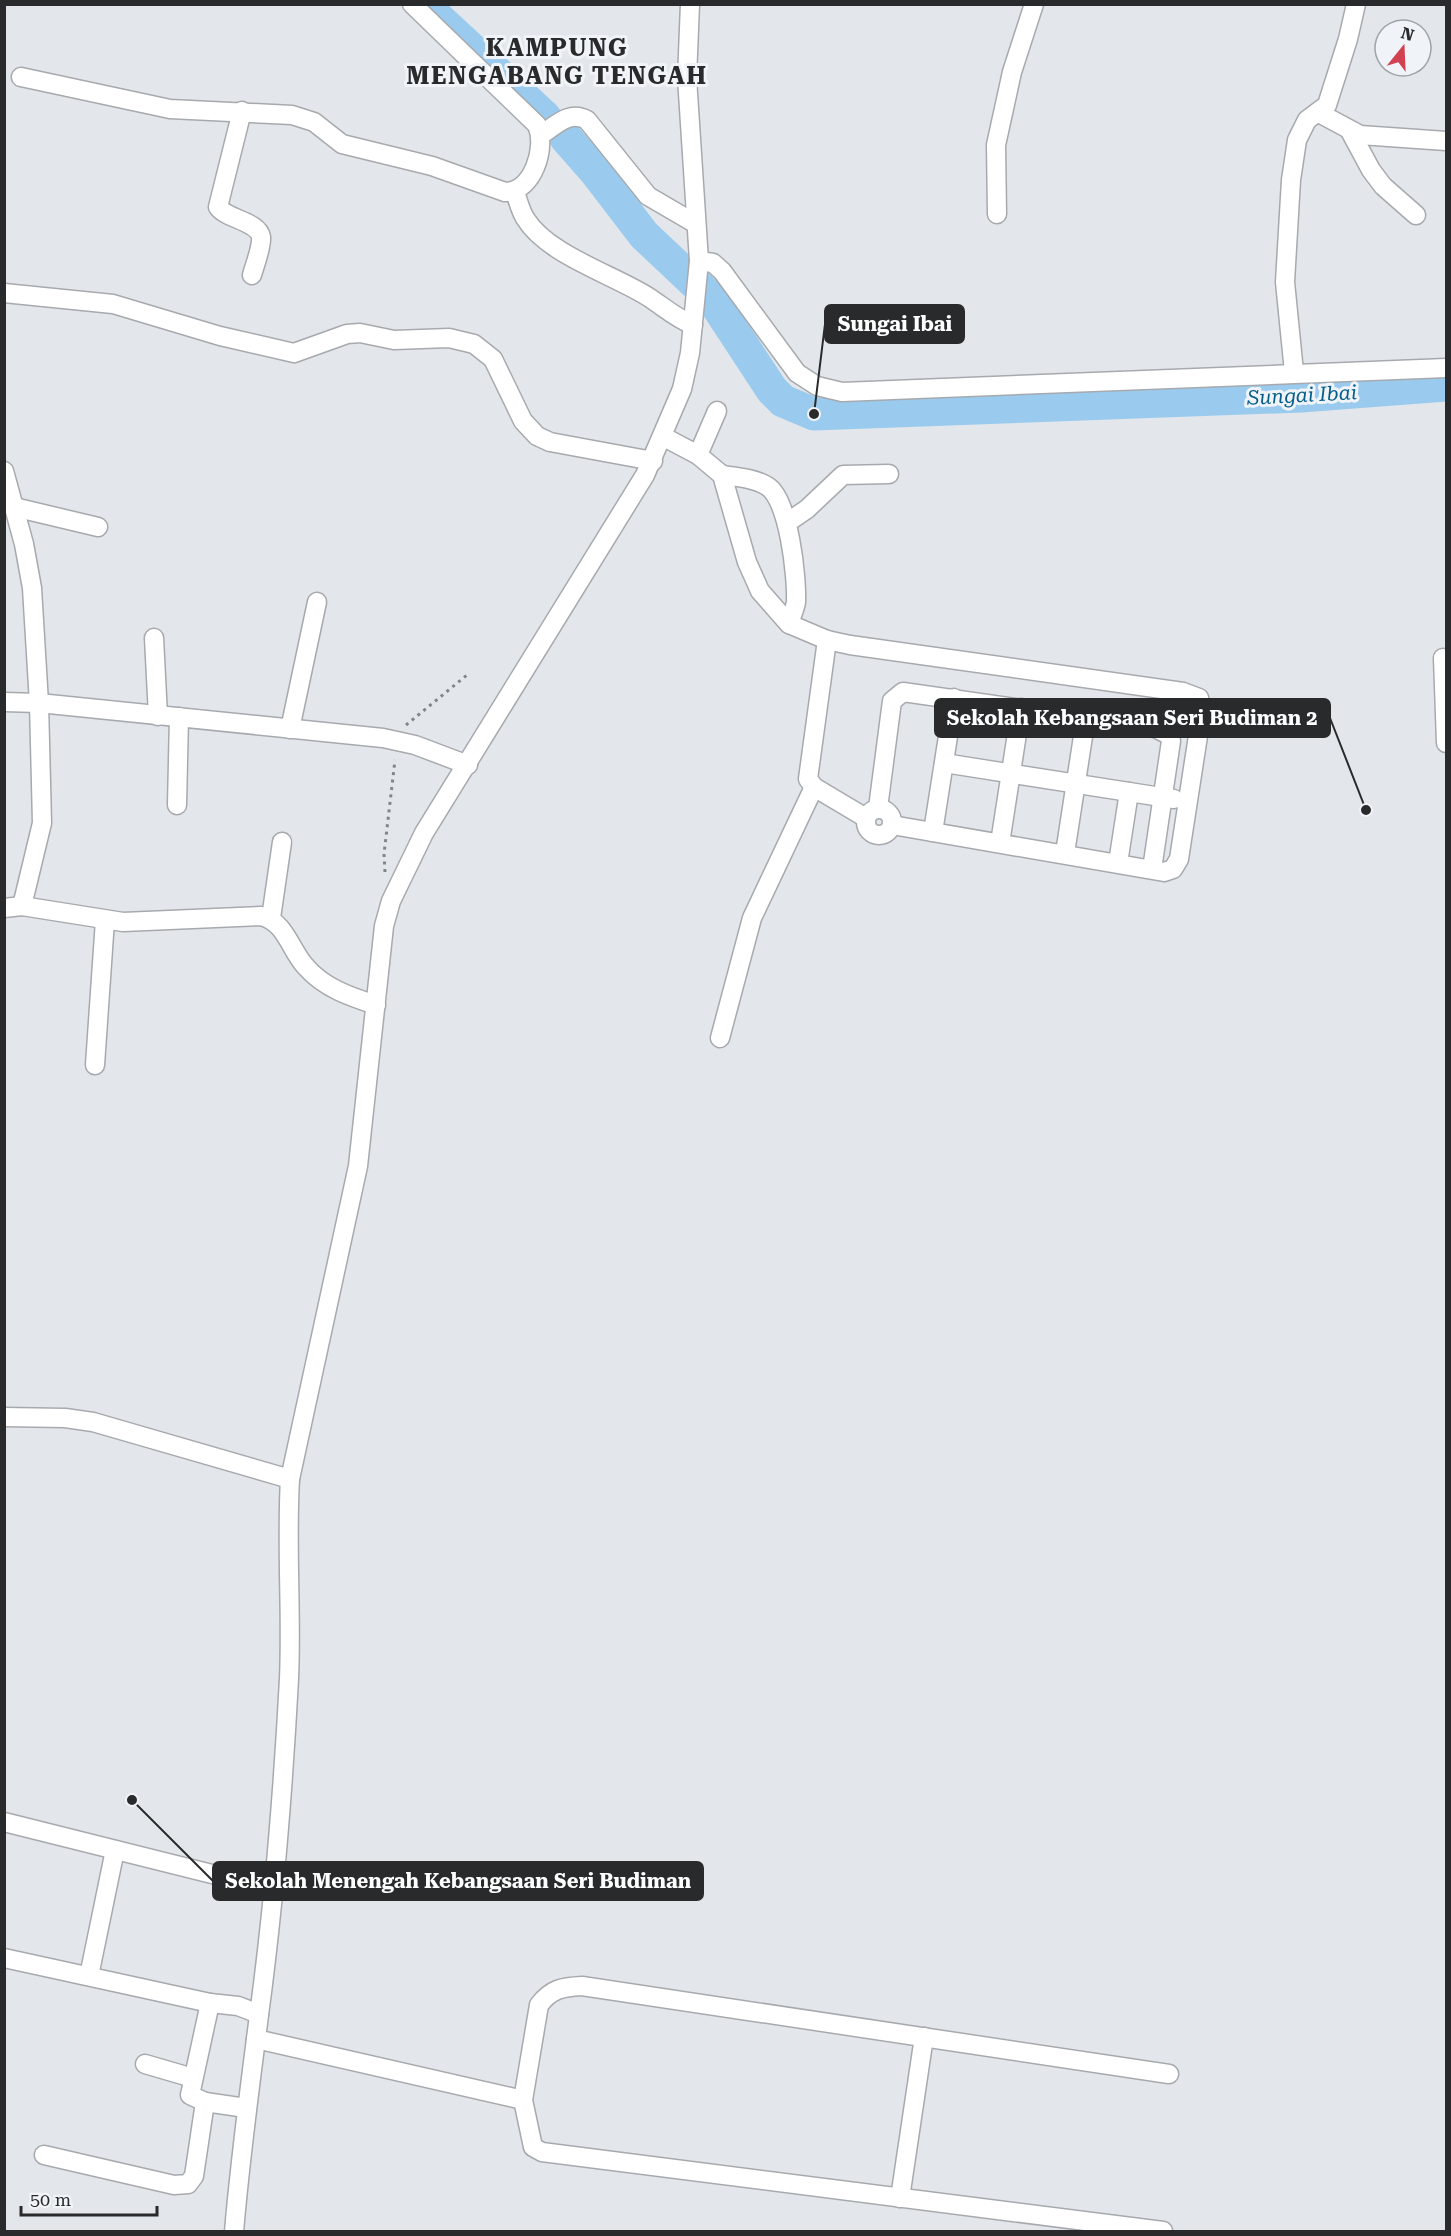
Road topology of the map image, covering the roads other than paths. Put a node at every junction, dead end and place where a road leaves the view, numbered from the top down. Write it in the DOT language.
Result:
graph roads {
  1 [pos="412,4"];
  2 [pos="690,4"];
  3 [pos="1034,4"];
  4 [pos="1356,4"];
  5 [pos="21,77"];
  6 [pos="242,111"];
  7 [pos="1318,113"];
  8 [pos="1350,131"];
  9 [pos="541,135"];
  10 [pos="1446,141"];
  11 [pos="515,192"];
  12 [pos="997,214"];
  13 [pos="1416,215"];
  14 [pos="696,224"];
  15 [pos="699,261"];
  16 [pos="252,275"];
  17 [pos="4,293"];
  18 [pos="693,325"];
  19 [pos="1446,368"];
  20 [pos="1294,372"];
  21 [pos="717,411"];
  22 [pos="664,437"];
  23 [pos="698,455"];
  24 [pos="653,461"];
  25 [pos="4,471"];
  26 [pos="890,474"];
  27 [pos="722,476"];
  28 [pos="14,507"];
  29 [pos="788,522"];
  30 [pos="98,527"];
  31 [pos="316,602"];
  32 [pos="789,624"];
  33 [pos="154,638"];
  34 [pos="827,640"];
  35 [pos="1443,658"];
  36 [pos="954,698"];
  37 [pos="4,702"];
  38 [pos="39,703"];
  39 [pos="1021,708"];
  40 [pos="158,716"];
  41 [pos="179,717"];
  42 [pos="1086,717"];
  43 [pos="291,729"];
  44 [pos="1446,742"];
  45 [pos="944,762"];
  46 [pos="468,765"];
  47 [pos="1011,773"];
  48 [pos="1076,783"];
  49 [pos="814,788"];
  50 [pos="1129,792"];
  51 [pos="1164,797"];
  52 [pos="1188,801"];
  53 [pos="177,805"];
  54 [pos="872,813"];
  55 [pos="933,832"];
  56 [pos="282,842"];
  57 [pos="1000,843"];
  58 [pos="1065,853"];
  59 [pos="1118,863"];
  60 [pos="1152,869"];
  61 [pos="13,907"];
  62 [pos="271,918"];
  63 [pos="105,920"];
  64 [pos="376,1005"];
  65 [pos="720,1038"];
  66 [pos="95,1065"];
  67 [pos="6,1418"];
  68 [pos="290,1479"];
  69 [pos="4,1822"];
  70 [pos="115,1850"];
  71 [pos="272,1889"];
  72 [pos="4,1958"];
  73 [pos="89,1976"];
  74 [pos="210,2003"];
  75 [pos="259,2014"];
  76 [pos="924,2037"];
  77 [pos="256,2039"];
  78 [pos="146,2064"];
  79 [pos="1169,2074"];
  80 [pos="193,2078"];
  81 [pos="523,2100"];
  82 [pos="205,2102"];
  83 [pos="246,2108"];
  84 [pos="44,2155"];
  85 [pos="900,2198"];
  86 [pos="1163,2231"];
  87 [pos="234,2232"];
  1 -- 9 [label="street"];
  2 -- 14 [label="street"];
  3 -- 12 [label="street"];
  4 -- 7 [label="street"];
  5 -- 6 [label="street"];
  6 -- 11 [label="street"];
  6 -- 16 [label="street"];
  7 -- 8 [label="street"];
  7 -- 20 [label="street"];
  8 -- 10 [label="street"];
  8 -- 13 [label="street"];
  9 -- 11 [label="street"];
  9 -- 14 [label="street"];
  11 -- 18 [label="street"];
  14 -- 15 [label="street"];
  15 -- 18 [label="street"];
  15 -- 20 [label="street"];
  17 -- 24 [label="street"];
  18 -- 22 [label="street"];
  19 -- 20 [label="street"];
  21 -- 23 [label="street"];
  22 -- 23 [label="street"];
  22 -- 24 [label="street"];
  23 -- 27 [label="street"];
  24 -- 46 [label="street"];
  25 -- 28 [label="street"];
  26 -- 29 [label="street"];
  27 -- 29 [label="street"];
  27 -- 32 [label="street"];
  28 -- 30 [label="street"];
  28 -- 38 [label="street"];
  29 -- 32 [label="street"];
  31 -- 43 [label="street"];
  32 -- 34 [label="street"];
  33 -- 40 [label="street"];
  34 -- 49 [label="street"];
  34 -- 52 [label="street"];
  35 -- 44 [label="street"];
  36 -- 39 [label="street"];
  36 -- 45 [label="street"];
  36 -- 54 [label="street"];
  37 -- 38 [label="street"];
  38 -- 40 [label="street"];
  38 -- 61 [label="street"];
  39 -- 42 [label="street"];
  39 -- 47 [label="street"];
  40 -- 41 [label="street"];
  41 -- 43 [label="street"];
  41 -- 53 [label="street"];
  42 -- 48 [label="street"];
  42 -- 51 [label="street"];
  43 -- 46 [label="street"];
  45 -- 47 [label="street"];
  45 -- 55 [label="street"];
  46 -- 64 [label="street"];
  47 -- 48 [label="street"];
  47 -- 57 [label="street"];
  48 -- 50 [label="street"];
  48 -- 58 [label="street"];
  49 -- 54 [label="street"];
  49 -- 65 [label="street"];
  50 -- 51 [label="street"];
  50 -- 59 [label="street"];
  51 -- 52 [label="street"];
  51 -- 60 [label="street"];
  52 -- 60 [label="street"];
  54 -- 55 [label="street"];
  55 -- 57 [label="street"];
  56 -- 62 [label="street"];
  57 -- 58 [label="street"];
  58 -- 59 [label="street"];
  59 -- 60 [label="street"];
  61 -- 63 [label="street"];
  62 -- 63 [label="street"];
  62 -- 64 [label="street"];
  63 -- 66 [label="street"];
  64 -- 68 [label="street"];
  67 -- 68 [label="street"];
  68 -- 71 [label="street"];
  69 -- 70 [label="street"];
  70 -- 71 [label="street"];
  70 -- 73 [label="street"];
  71 -- 75 [label="street"];
  72 -- 73 [label="street"];
  73 -- 74 [label="street"];
  74 -- 75 [label="street"];
  74 -- 80 [label="street"];
  75 -- 77 [label="street"];
  76 -- 79 [label="street"];
  76 -- 81 [label="street"];
  76 -- 85 [label="street"];
  77 -- 81 [label="street"];
  77 -- 83 [label="street"];
  78 -- 80 [label="street"];
  80 -- 82 [label="street"];
  81 -- 85 [label="street"];
  82 -- 83 [label="street"];
  82 -- 84 [label="street"];
  83 -- 87 [label="street"];
  85 -- 86 [label="street"];
}
